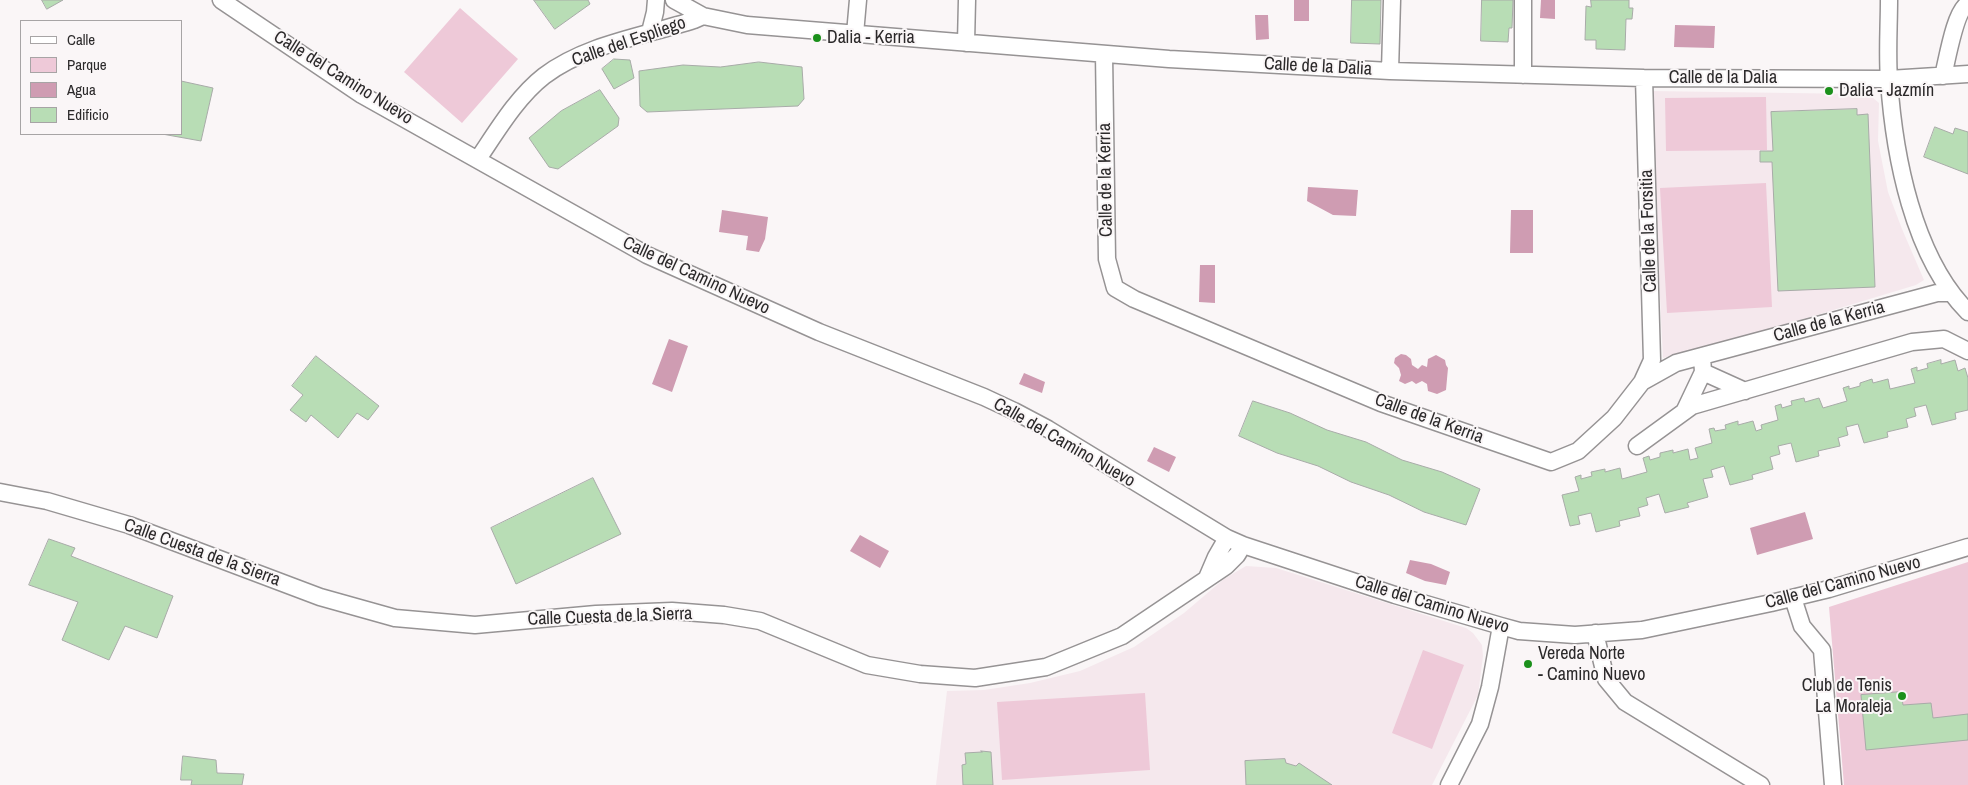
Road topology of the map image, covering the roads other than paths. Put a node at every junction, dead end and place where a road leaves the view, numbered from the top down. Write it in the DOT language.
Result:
graph roads {
  1 [pos="221,0"];
  2 [pos="656,0"];
  3 [pos="674,0"];
  4 [pos="858,0"];
  5 [pos="967,0"];
  6 [pos="1392,0"];
  7 [pos="1523,0"];
  8 [pos="1889,0"];
  9 [pos="1968,4"];
  10 [pos="703,16"];
  11 [pos="650,32"];
  12 [pos="855,34"];
  13 [pos="966,43"];
  14 [pos="1104,54"];
  15 [pos="1390,71"];
  16 [pos="1968,74"];
  17 [pos="1523,75"];
  18 [pos="1943,76"];
  19 [pos="1644,78"];
  20 [pos="1889,79"];
  21 [pos="478,159"];
  22 [pos="1950,294"];
  23 [pos="1968,312"];
  24 [pos="1968,351"];
  25 [pos="1702,364"];
  26 [pos="1642,382"];
  27 [pos="1745,391"];
  28 [pos="1684,412"];
  29 [pos="1637,446"];
  30 [pos="0,492"];
  31 [pos="1227,538"];
  32 [pos="1243,545"];
  33 [pos="1968,547"];
  34 [pos="1206,578"];
  35 [pos="1793,598"];
  36 [pos="1500,626"];
  37 [pos="1595,633"];
  38 [pos="1449,785"];
  39 [pos="1761,785"];
  40 [pos="1833,785"];
  1 -- 21 [label="street, Calle del Camino Nuevo"];
  2 -- 11 [label="street"];
  3 -- 10 [label="street, Calle de la Dalia"];
  4 -- 12 [label="street"];
  5 -- 13 [label="street"];
  6 -- 15 [label="street"];
  7 -- 17 [label="street"];
  8 -- 20 [label="street"];
  9 -- 18 [label="street"];
  10 -- 11 [label="street, Calle del Espliego"];
  10 -- 12 [label="street, Calle de la Dalia"];
  11 -- 21 [label="street, Calle del Espliego"];
  12 -- 13 [label="street, Calle de la Dalia"];
  13 -- 14 [label="street, Calle de la Dalia"];
  14 -- 15 [label="street, Calle de la Dalia"];
  14 -- 26 [label="street, Calle de la Kerria"];
  15 -- 17 [label="street, Calle de la Dalia"];
  16 -- 18 [label="street, Calle de la Dalia"];
  17 -- 19 [label="street, Calle de la Dalia"];
  18 -- 20 [label="street, Calle de la Dalia"];
  19 -- 20 [label="street, Calle de la Dalia"];
  19 -- 26 [label="street, Calle de la Forsitia"];
  20 -- 22 [label="street"];
  21 -- 31 [label="street, Calle del Camino Nuevo"];
  22 -- 23 [label="street"];
  22 -- 25 [label="street, Calle de la Kerria"];
  24 -- 27 [label="street"];
  25 -- 26 [label="street, Calle de la Kerria"];
  25 -- 27 [label="street"];
  25 -- 28 [label="street"];
  27 -- 28 [label="street"];
  28 -- 29 [label="street"];
  30 -- 34 [label="street, Calle Cuesta de la Sierra"];
  31 -- 32 [label="street, Calle del Camino Nuevo"];
  31 -- 34 [label="street"];
  32 -- 34 [label="street, Calle Cuesta de la Sierra"];
  32 -- 36 [label="street, Calle del Camino Nuevo"];
  33 -- 35 [label="street, Calle del Camino Nuevo"];
  35 -- 37 [label="street, Calle del Camino Nuevo"];
  35 -- 40 [label="street"];
  36 -- 37 [label="street, Calle del Camino Nuevo"];
  36 -- 38 [label="street"];
  37 -- 39 [label="street"];
}
